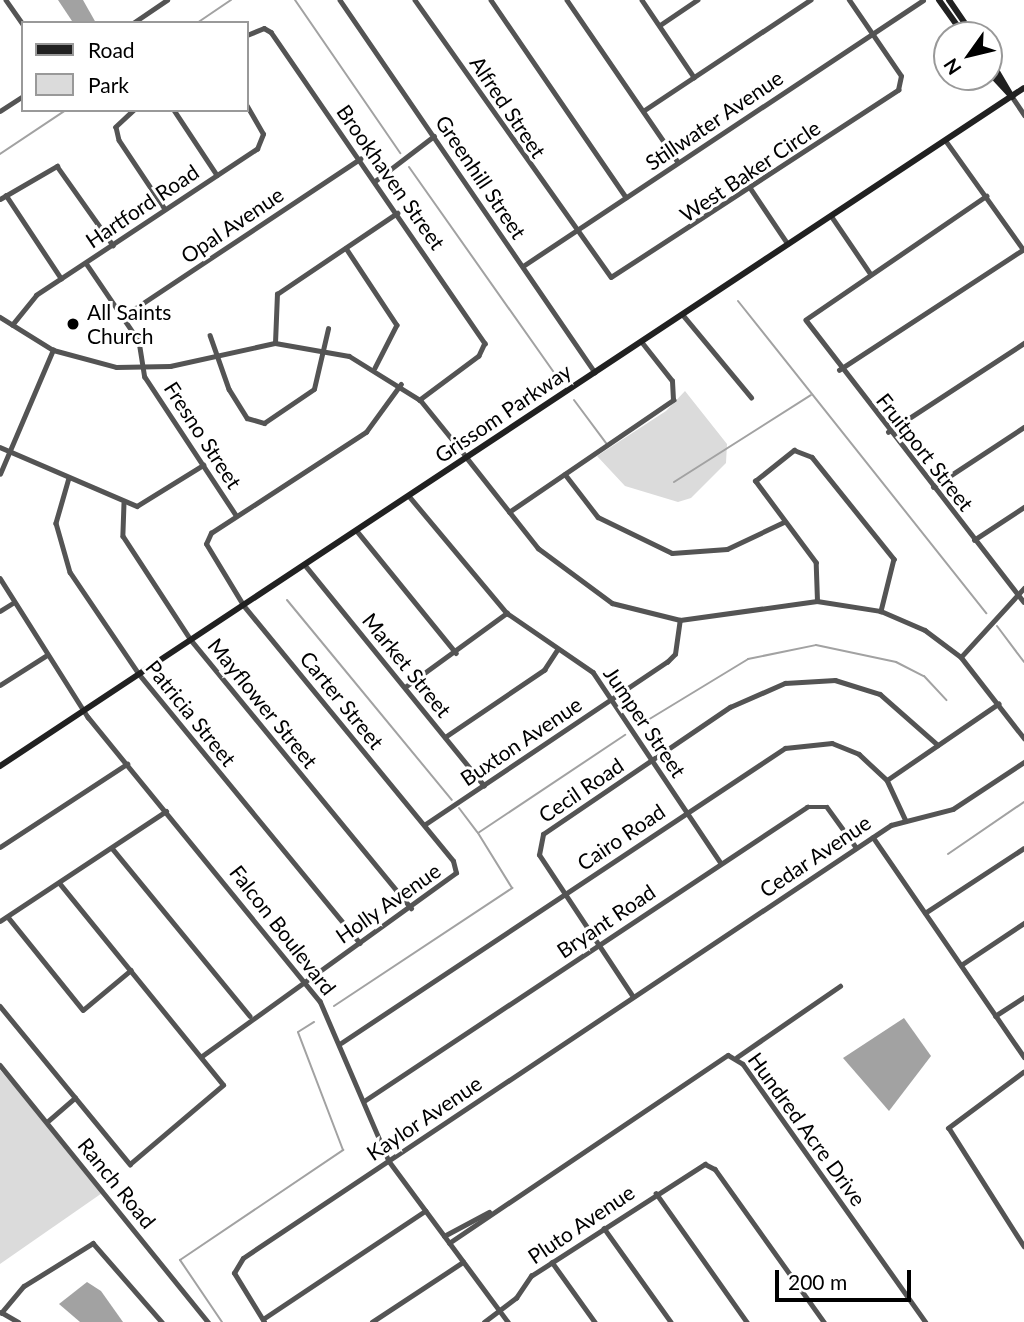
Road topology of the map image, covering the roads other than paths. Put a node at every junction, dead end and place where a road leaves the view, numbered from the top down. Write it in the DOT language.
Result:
graph roads {
  1 [pos="6,0"];
  2 [pos="167,0"];
  3 [pos="340,0"];
  4 [pos="415,0"];
  5 [pos="491,0"];
  6 [pos="567,0"];
  7 [pos="642,0"];
  8 [pos="697,0"];
  9 [pos="810,0"];
  10 [pos="849,0"];
  11 [pos="923,0"];
  12 [pos="939,0"];
  13 [pos="949,0"];
  14 [pos="21,21"];
  15 [pos="136,21"];
  16 [pos="954,21"];
  17 [pos="963,21"];
  18 [pos="660,25"];
  19 [pos="872,34"];
  20 [pos="248,35"];
  21 [pos="694,77"];
  22 [pos="1003,82"];
  23 [pos="1003,87"];
  24 [pos="1024,88"];
  25 [pos="21,97"];
  26 [pos="1012,97"];
  27 [pos="248,108"];
  28 [pos="0,111"];
  29 [pos="643,111"];
  30 [pos="132,112"];
  31 [pos="175,112"];
  32 [pos="1024,114"];
  33 [pos="434,136"];
  34 [pos="946,141"];
  35 [pos="360,159"];
  36 [pos="678,162"];
  37 [pos="217,175"];
  38 [pos="375,181"];
  39 [pos="751,189"];
  40 [pos="6,195"];
  41 [pos="987,196"];
  42 [pos="626,197"];
  43 [pos="0,199"];
  44 [pos="165,209"];
  45 [pos="397,213"];
  46 [pos="832,217"];
  47 [pos="574,232"];
  48 [pos="113,245"];
  49 [pos="788,245"];
  50 [pos="346,248"];
  51 [pos="1024,249"];
  52 [pos="86,263"];
  53 [pos="523,266"];
  54 [pos="870,273"];
  55 [pos="61,278"];
  56 [pos="683,315"];
  57 [pos="0,317"];
  58 [pos="122,317"];
  59 [pos="12,325"];
  60 [pos="328,329"];
  61 [pos="210,335"];
  62 [pos="275,343"];
  63 [pos="642,343"];
  64 [pos="1024,343"];
  65 [pos="324,348"];
  66 [pos="53,350"];
  67 [pos="216,354"];
  68 [pos="144,367"];
  69 [pos="375,368"];
  70 [pos="839,370"];
  71 [pos="596,373"];
  72 [pos="401,384"];
  73 [pos="751,397"];
  74 [pos="420,400"];
  75 [pos="1024,427"];
  76 [pos="888,432"];
  77 [pos="0,447"];
  78 [pos="8,450"];
  79 [pos="467,458"];
  80 [pos="203,465"];
  81 [pos="0,474"];
  82 [pos="565,474"];
  83 [pos="69,478"];
  84 [pos="933,487"];
  85 [pos="410,496"];
  86 [pos="124,503"];
  87 [pos="1024,507"];
  88 [pos="509,512"];
  89 [pos="236,515"];
  90 [pos="784,522"];
  91 [pos="357,531"];
  92 [pos="974,540"];
  93 [pos="305,565"];
  94 [pos="0,578"];
  95 [pos="1024,589"];
  96 [pos="1017,593"];
  97 [pos="817,601"];
  98 [pos="1024,602"];
  99 [pos="13,603"];
  100 [pos="243,605"];
  101 [pos="0,611"];
  102 [pos="881,611"];
  103 [pos="507,613"];
  104 [pos="680,620"];
  105 [pos="191,640"];
  106 [pos="557,650"];
  107 [pos="456,653"];
  108 [pos="47,654"];
  109 [pos="961,657"];
  110 [pos="139,674"];
  111 [pos="0,685"];
  112 [pos="405,687"];
  113 [pos="612,699"];
  114 [pos="998,704"];
  115 [pos="84,711"];
  116 [pos="445,737"];
  117 [pos="1024,738"];
  118 [pos="938,745"];
  119 [pos="653,760"];
  120 [pos="1024,762"];
  121 [pos="127,764"];
  122 [pos="0,766"];
  123 [pos="887,780"];
  124 [pos="484,785"];
  125 [pos="166,811"];
  126 [pos="687,811"];
  127 [pos="906,821"];
  128 [pos="424,825"];
  129 [pos="873,837"];
  130 [pos="0,847"];
  131 [pos="112,848"];
  132 [pos="856,848"];
  133 [pos="1024,848"];
  134 [pos="721,863"];
  135 [pos="456,873"];
  136 [pos="59,883"];
  137 [pos="565,893"];
  138 [pos="411,908"];
  139 [pos="925,913"];
  140 [pos="8,916"];
  141 [pos="0,921"];
  142 [pos="1024,923"];
  143 [pos="359,943"];
  144 [pos="599,946"];
  145 [pos="961,965"];
  146 [pos="131,970"];
  147 [pos="304,980"];
  148 [pos="839,986"];
  149 [pos="633,997"];
  150 [pos="1024,998"];
  151 [pos="0,1006"];
  152 [pos="250,1016"];
  153 [pos="995,1016"];
  154 [pos="341,1043"];
  155 [pos="202,1056"];
  156 [pos="737,1057"];
  157 [pos="1024,1058"];
  158 [pos="0,1065"];
  159 [pos="1024,1072"];
  160 [pos="75,1098"];
  161 [pos="364,1101"];
  162 [pos="47,1122"];
  163 [pos="389,1161"];
  164 [pos="656,1193"];
  165 [pos="425,1211"];
  166 [pos="490,1212"];
  167 [pos="604,1228"];
  168 [pos="444,1236"];
  169 [pos="449,1243"];
  170 [pos="1024,1246"];
  171 [pos="463,1262"];
  172 [pos="552,1262"];
  173 [pos="500,1311"];
  174 [pos="1,1312"];
  175 [pos="263,1321"];
  176 [pos="18,1322"];
  177 [pos="162,1322"];
  178 [pos="208,1322"];
  179 [pos="372,1322"];
  180 [pos="484,1322"];
  181 [pos="508,1322"];
  182 [pos="595,1322"];
  183 [pos="671,1322"];
  184 [pos="747,1322"];
  185 [pos="824,1322"];
  186 [pos="926,1322"];
  1 -- 14 [label="street"];
  2 -- 15 [label="street"];
  3 -- 33 [label="street, Greenhill Street"];
  4 -- 47 [label="street, Alfred Street"];
  5 -- 42 [label="street"];
  6 -- 29 [label="street"];
  7 -- 18 [label="street"];
  8 -- 18 [label="street"];
  9 -- 21 [label="street"];
  10 -- 19 [label="street, West Baker Circle"];
  11 -- 19 [label="street, Stillwater Avenue"];
  12 -- 16 [label="main road"];
  13 -- 17 [label="main road"];
  18 -- 21 [label="street"];
  19 -- 36 [label="street, Stillwater Avenue"];
  19 -- 39 [label="street, West Baker Circle"];
  20 -- 35 [label="street, Brookhaven Street"];
  21 -- 29 [label="street"];
  22 -- 26 [label="main road"];
  23 -- 26 [label="main road"];
  24 -- 26 [label="main road, Grissom Parkway"];
  25 -- 28 [label="street"];
  26 -- 32 [label="street"];
  26 -- 34 [label="main road, Grissom Parkway"];
  27 -- 37 [label="street, Hartford Road"];
  29 -- 36 [label="street"];
  30 -- 44 [label="street"];
  31 -- 37 [label="street"];
  33 -- 38 [label="street"];
  33 -- 53 [label="street, Greenhill Street"];
  34 -- 41 [label="street"];
  34 -- 46 [label="main road, Grissom Parkway"];
  35 -- 38 [label="street, Brookhaven Street"];
  35 -- 58 [label="street, Opal Avenue"];
  36 -- 42 [label="street, Stillwater Avenue"];
  37 -- 44 [label="street, Hartford Road"];
  38 -- 45 [label="street, Brookhaven Street"];
  39 -- 47 [label="street, West Baker Circle"];
  39 -- 49 [label="street"];
  40 -- 43 [label="street"];
  40 -- 48 [label="street"];
  40 -- 55 [label="street"];
  41 -- 51 [label="street"];
  41 -- 54 [label="street"];
  42 -- 47 [label="street, Stillwater Avenue"];
  44 -- 48 [label="street, Hartford Road"];
  45 -- 50 [label="street"];
  45 -- 74 [label="street, Brookhaven Street"];
  46 -- 49 [label="main road, Grissom Parkway"];
  46 -- 54 [label="street"];
  47 -- 53 [label="street, Stillwater Avenue"];
  48 -- 52 [label="street, Hartford Road"];
  49 -- 56 [label="main road, Grissom Parkway"];
  50 -- 62 [label="street"];
  50 -- 69 [label="street"];
  51 -- 70 [label="street"];
  52 -- 55 [label="street, Hartford Road"];
  52 -- 58 [label="street, Fresno Street"];
  53 -- 71 [label="street, Greenhill Street"];
  54 -- 70 [label="street, Fruitport Street"];
  55 -- 59 [label="street, Hartford Road"];
  56 -- 63 [label="main road, Grissom Parkway"];
  56 -- 73 [label="street"];
  57 -- 59 [label="street"];
  58 -- 68 [label="street, Fresno Street"];
  59 -- 66 [label="street"];
  60 -- 65 [label="street"];
  61 -- 67 [label="street"];
  62 -- 65 [label="street"];
  62 -- 67 [label="street"];
  63 -- 71 [label="main road, Grissom Parkway"];
  63 -- 82 [label="street"];
  64 -- 76 [label="street"];
  65 -- 67 [label="street"];
  65 -- 69 [label="street"];
  66 -- 68 [label="street"];
  66 -- 78 [label="street"];
  67 -- 68 [label="street"];
  68 -- 80 [label="street, Fresno Street"];
  69 -- 72 [label="street"];
  70 -- 76 [label="street, Fruitport Street"];
  71 -- 79 [label="main road, Grissom Parkway"];
  72 -- 74 [label="street"];
  72 -- 89 [label="street"];
  74 -- 79 [label="street"];
  75 -- 84 [label="street"];
  76 -- 84 [label="street, Fruitport Street"];
  77 -- 78 [label="street"];
  78 -- 81 [label="street"];
  78 -- 83 [label="street"];
  79 -- 85 [label="main road, Grissom Parkway"];
  79 -- 88 [label="street"];
  80 -- 86 [label="street"];
  80 -- 89 [label="street, Fresno Street"];
  82 -- 88 [label="street"];
  82 -- 90 [label="street"];
  83 -- 86 [label="street"];
  83 -- 110 [label="street, Patricia Street"];
  84 -- 92 [label="street, Fruitport Street"];
  85 -- 91 [label="main road, Grissom Parkway"];
  85 -- 103 [label="street, Jumper Street"];
  86 -- 105 [label="street, Mayflower Street"];
  87 -- 92 [label="street"];
  88 -- 104 [label="street"];
  89 -- 100 [label="street, Carter Street"];
  90 -- 97 [label="street"];
  90 -- 102 [label="street"];
  91 -- 93 [label="main road, Grissom Parkway"];
  91 -- 107 [label="street"];
  92 -- 96 [label="street, Fruitport Street"];
  93 -- 100 [label="main road, Grissom Parkway"];
  93 -- 112 [label="street, Market Street"];
  94 -- 99 [label="street, Falcon Boulevard"];
  95 -- 96 [label="street"];
  96 -- 98 [label="street, Fruitport Street"];
  96 -- 109 [label="street"];
  97 -- 102 [label="street"];
  97 -- 104 [label="street"];
  99 -- 101 [label="street"];
  99 -- 108 [label="street, Falcon Boulevard"];
  100 -- 105 [label="main road, Grissom Parkway"];
  100 -- 128 [label="street, Carter Street"];
  102 -- 109 [label="street"];
  103 -- 106 [label="street, Jumper Street"];
  103 -- 107 [label="street"];
  104 -- 113 [label="street, Buxton Avenue"];
  105 -- 110 [label="main road, Grissom Parkway"];
  105 -- 138 [label="street, Mayflower Street"];
  106 -- 113 [label="street, Jumper Street"];
  106 -- 116 [label="street"];
  107 -- 112 [label="street"];
  108 -- 111 [label="street"];
  108 -- 115 [label="street, Falcon Boulevard"];
  109 -- 114 [label="street"];
  110 -- 115 [label="main road, Grissom Parkway"];
  110 -- 143 [label="street, Patricia Street"];
  112 -- 116 [label="street, Market Street"];
  113 -- 119 [label="street, Jumper Street"];
  113 -- 124 [label="street, Buxton Avenue"];
  114 -- 117 [label="street"];
  114 -- 118 [label="street"];
  115 -- 121 [label="street, Falcon Boulevard"];
  115 -- 122 [label="main road, Grissom Parkway"];
  116 -- 124 [label="street, Market Street"];
  118 -- 119 [label="street, Cecil Road"];
  118 -- 123 [label="street"];
  119 -- 126 [label="street, Jumper Street"];
  119 -- 137 [label="street, Cecil Road"];
  120 -- 127 [label="street, Cedar Avenue"];
  121 -- 125 [label="street, Falcon Boulevard"];
  121 -- 130 [label="street"];
  123 -- 126 [label="street, Cairo Road"];
  123 -- 127 [label="street, Cairo Road"];
  124 -- 128 [label="street, Buxton Avenue"];
  125 -- 131 [label="street"];
  125 -- 147 [label="street, Falcon Boulevard"];
  126 -- 134 [label="street, Jumper Street"];
  126 -- 137 [label="street, Cairo Road"];
  127 -- 129 [label="street, Cedar Avenue"];
  128 -- 135 [label="street, Carter Street"];
  129 -- 132 [label="street, Cedar Avenue"];
  129 -- 139 [label="street"];
  131 -- 136 [label="street"];
  131 -- 152 [label="street"];
  132 -- 134 [label="street, Bryant Road"];
  132 -- 149 [label="street, Cedar Avenue"];
  133 -- 139 [label="street"];
  134 -- 144 [label="street, Bryant Road"];
  135 -- 138 [label="street, Holly Avenue"];
  136 -- 140 [label="street"];
  136 -- 146 [label="street"];
  137 -- 144 [label="street"];
  137 -- 154 [label="street, Cairo Road"];
  138 -- 143 [label="street, Holly Avenue"];
  139 -- 145 [label="street"];
  140 -- 141 [label="street"];
  140 -- 146 [label="street"];
  142 -- 145 [label="street"];
  143 -- 147 [label="street, Holly Avenue"];
  144 -- 149 [label="street"];
  144 -- 161 [label="street, Bryant Road"];
  145 -- 153 [label="street"];
  146 -- 155 [label="street"];
  147 -- 152 [label="street, Holly Avenue"];
  147 -- 154 [label="street, Falcon Boulevard"];
  148 -- 156 [label="street"];
  149 -- 163 [label="street, Kaylor Avenue"];
  150 -- 153 [label="street"];
  151 -- 160 [label="street"];
  152 -- 155 [label="street, Holly Avenue"];
  153 -- 157 [label="street"];
  154 -- 161 [label="street, Falcon Boulevard"];
  155 -- 160 [label="street"];
  156 -- 166 [label="street, Hundred Acre Drive"];
  156 -- 186 [label="street, Hundred Acre Drive"];
  158 -- 162 [label="street, Ranch Road"];
  159 -- 170 [label="street"];
  160 -- 162 [label="street"];
  161 -- 163 [label="street, Falcon Boulevard"];
  162 -- 178 [label="street, Ranch Road"];
  163 -- 165 [label="street, Falcon Boulevard"];
  163 -- 175 [label="street, Kaylor Avenue"];
  164 -- 167 [label="street, Pluto Avenue"];
  164 -- 184 [label="street"];
  164 -- 185 [label="street, Pluto Avenue"];
  165 -- 168 [label="street, Falcon Boulevard"];
  165 -- 175 [label="street"];
  166 -- 168 [label="street, Hundred Acre Drive"];
  166 -- 169 [label="street, Hundred Acre Drive"];
  167 -- 172 [label="street, Pluto Avenue"];
  167 -- 183 [label="street"];
  168 -- 169 [label="street, Falcon Boulevard"];
  169 -- 171 [label="street, Falcon Boulevard"];
  171 -- 173 [label="street, Falcon Boulevard"];
  171 -- 179 [label="street"];
  172 -- 173 [label="street, Pluto Avenue"];
  172 -- 182 [label="street"];
  173 -- 180 [label="street, Pluto Avenue"];
  173 -- 181 [label="street, Falcon Boulevard"];
  174 -- 176 [label="street"];
  174 -- 177 [label="street"];
}
